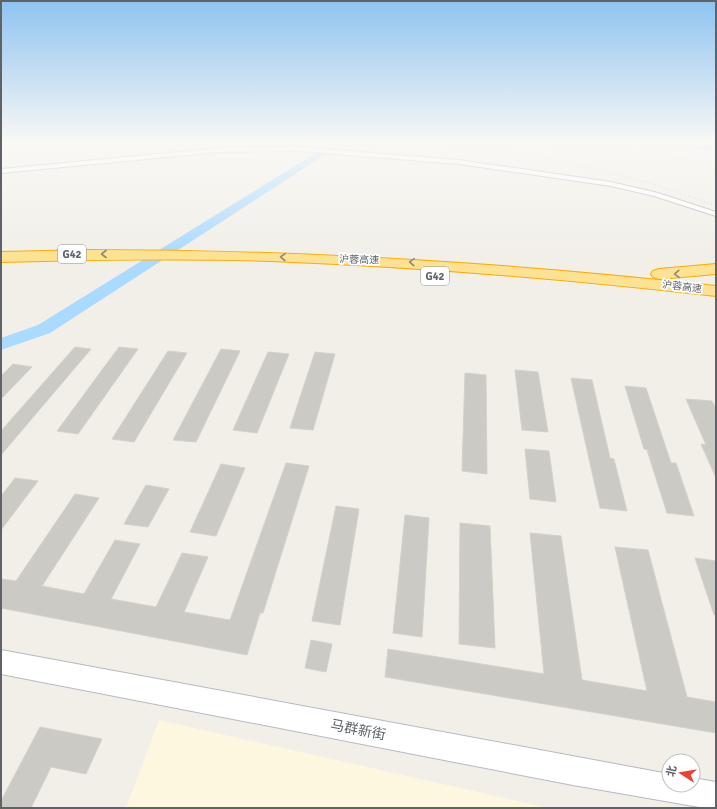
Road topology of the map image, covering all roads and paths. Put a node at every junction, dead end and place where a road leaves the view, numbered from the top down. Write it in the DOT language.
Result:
graph roads {
  1 [pos="575,179"];
  2 [pos="716,214"];
  3 [pos="1,256"];
  4 [pos="148,260"];
  5 [pos="455,265"];
  6 [pos="1,268"];
  7 [pos="716,269"];
  8 [pos="716,291"];
  9 [pos="716,303"];
  10 [pos="1,662"];
  11 [pos="716,796"];
  1 -- 2 [label="street"];
  4 -- 3 [label="highway, 沪蓉高速 / G42, one-way"];
  5 -- 4 [label="highway, 沪蓉高速 / G42, one-way"];
  4 -- 6 [label="highway, 沪蓉高速 / G42"];
  4 -- 9 [label="highway, 沪蓉高速 / G42"];
  7 -- 5 [label="highway, one-way"];
  5 -- 8 [label="highway, 沪蓉高速 / G42"];
  10 -- 11 [label="main road, 马群新街"];
}
